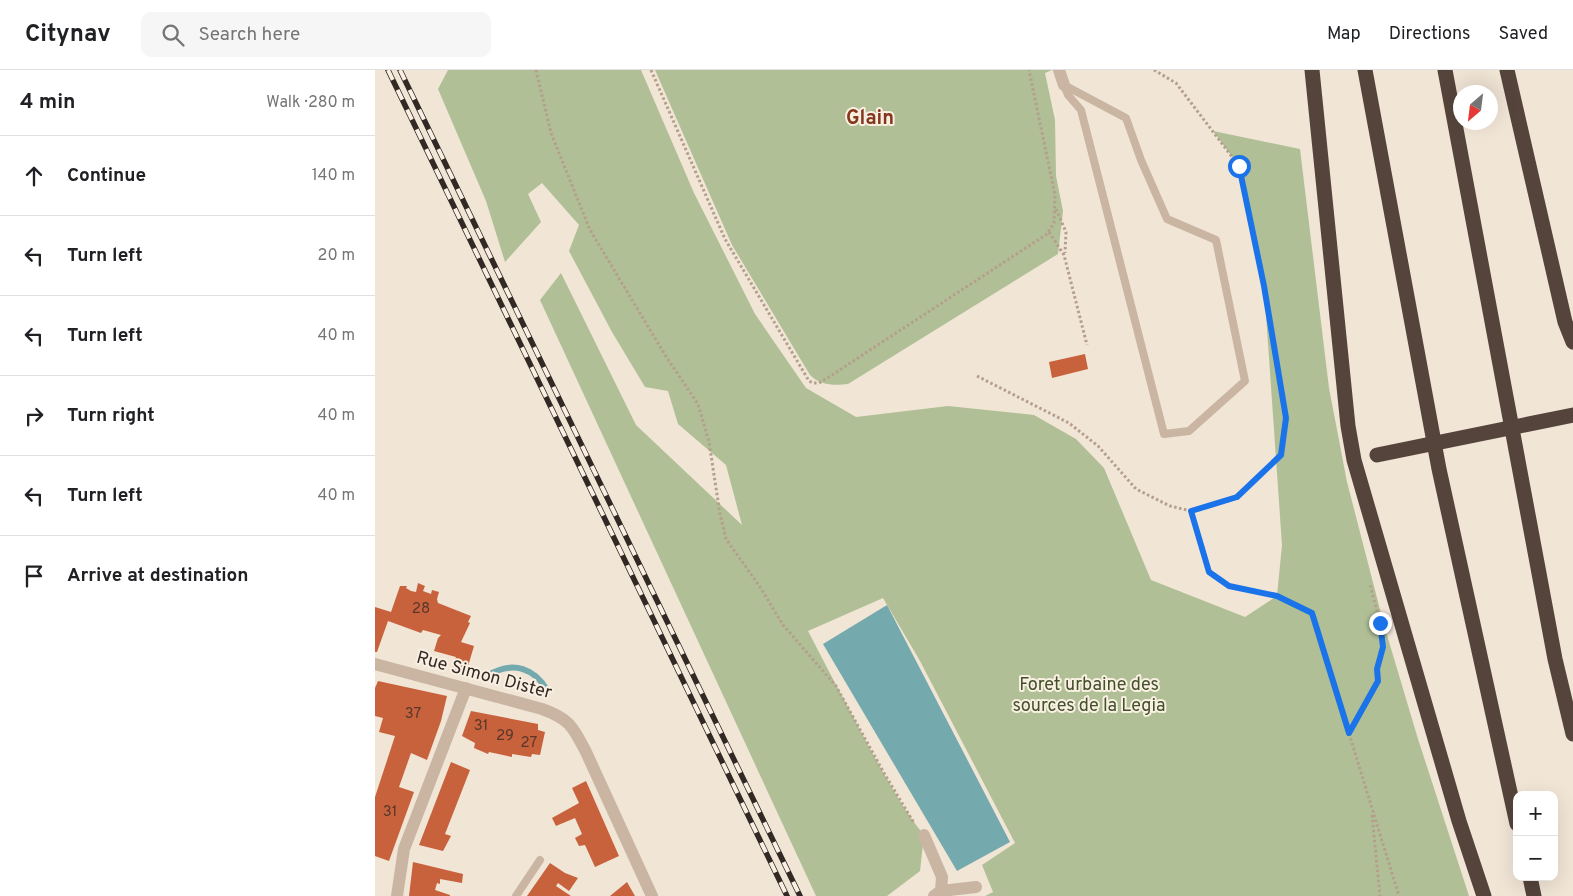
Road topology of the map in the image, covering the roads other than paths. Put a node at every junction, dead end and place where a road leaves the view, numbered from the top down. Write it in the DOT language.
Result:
graph roads {
  1 [pos="1059,70"];
  2 [pos="1312,70"];
  3 [pos="1365,70"];
  4 [pos="1445,70"];
  5 [pos="1507,70"];
  6 [pos="1064,85"];
  7 [pos="1573,342"];
  8 [pos="1573,415"];
  9 [pos="1353,460"];
  10 [pos="375,664"];
  11 [pos="466,688"];
  12 [pos="1573,734"];
  13 [pos="1513,806"];
  14 [pos="924,835"];
  15 [pos="540,860"];
  16 [pos="1531,881"];
  17 [pos="976,887"];
  18 [pos="938,893"];
  19 [pos="397,896"];
  20 [pos="516,896"];
  21 [pos="652,896"];
  22 [pos="1484,896"];
  23 [pos="1534,896"];
  1 -- 6 [label="street"];
  2 -- 9 [label="highway"];
  3 -- 13 [label="highway"];
  4 -- 12 [label="highway"];
  5 -- 7 [label="highway"];
  6 -- 6 [label="lane"];
  8 -- 9 [label="highway, bridge"];
  9 -- 22 [label="highway"];
  10 -- 11 [label="street, Rue Simon Dister"];
  11 -- 19 [label="street"];
  11 -- 21 [label="street, Rue Simon Dister"];
  14 -- 18 [label="street"];
  15 -- 20 [label="lane"];
  16 -- 23 [label="highway"];
  17 -- 18 [label="street"];
}
